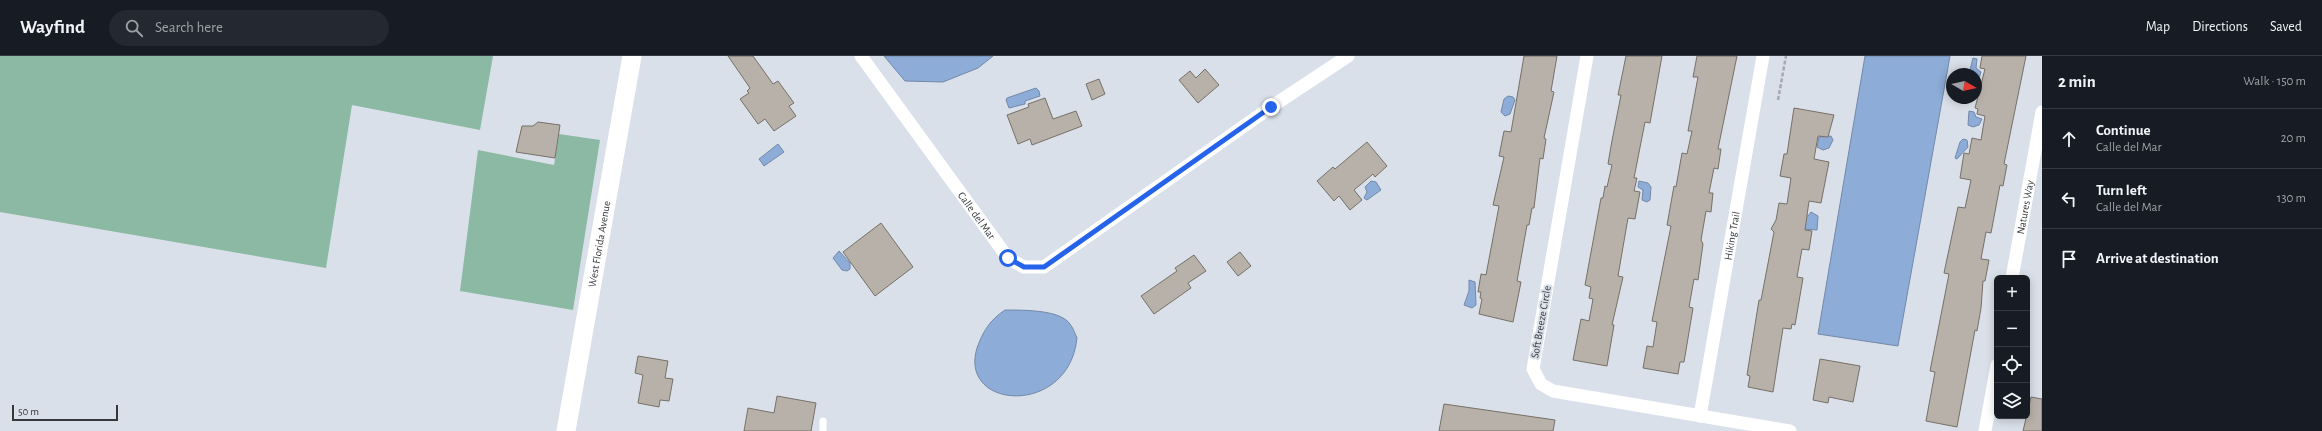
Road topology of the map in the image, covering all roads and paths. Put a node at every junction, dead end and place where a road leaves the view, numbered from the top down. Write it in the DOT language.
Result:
graph roads {
  1 [pos="632,56"];
  2 [pos="860,56"];
  3 [pos="1348,56"];
  4 [pos="1587,56"];
  5 [pos="1764,56"];
  6 [pos="1786,56"];
  7 [pos="1778,100"];
  8 [pos="2042,112"];
  9 [pos="2013,275"];
  10 [pos="1994,382"];
  11 [pos="1700,416"];
  12 [pos="823,421"];
  13 [pos="566,431"];
  14 [pos="823,431"];
  15 [pos="1790,431"];
  16 [pos="1985,431"];
  1 -- 13 [label="street, West Florida Avenue"];
  2 -- 3 [label="street, Calle del Mar"];
  4 -- 11 [label="street, Soft Breeze Circle"];
  5 -- 11 [label="street, Hiking Trail"];
  6 -- 7 [label="path"];
  8 -- 9 [label="street, Natures Way"];
  10 -- 16 [label="street"];
  11 -- 15 [label="street, Soft Breeze Circle"];
  12 -- 14 [label="lane"];
}
